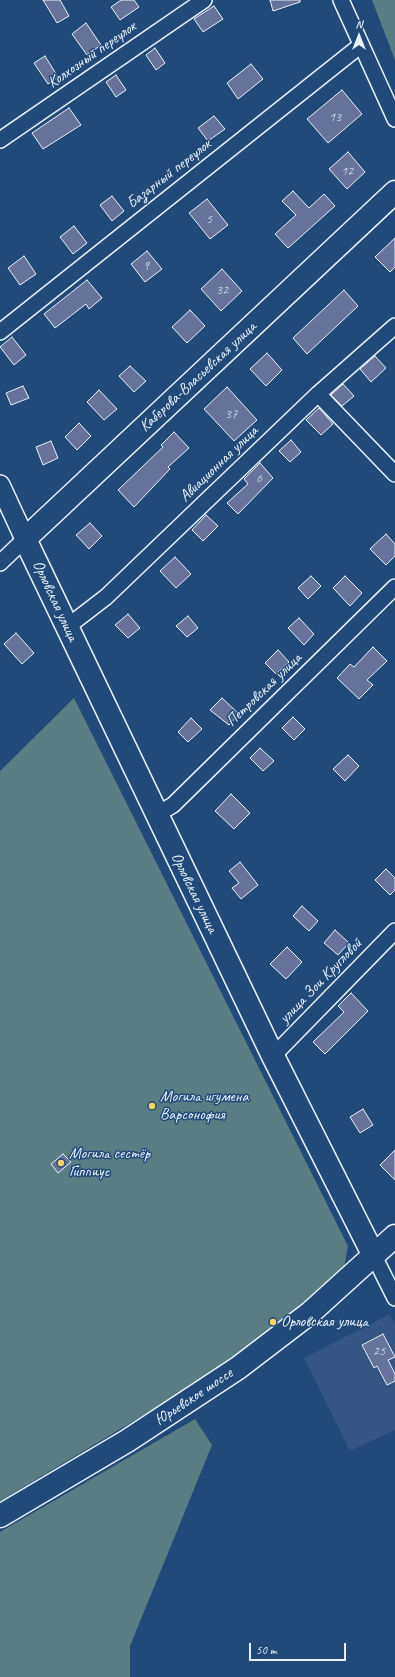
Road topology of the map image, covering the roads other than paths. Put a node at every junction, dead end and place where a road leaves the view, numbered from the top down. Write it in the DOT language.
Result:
graph roads {
  1 [pos="204,0"];
  2 [pos="341,0"];
  3 [pos="361,45"];
  4 [pos="395,120"];
  5 [pos="0,140"];
  6 [pos="395,192"];
  7 [pos="395,326"];
  8 [pos="0,332"];
  9 [pos="318,394"];
  10 [pos="395,474"];
  11 [pos="0,485"];
  12 [pos="26,539"];
  13 [pos="0,563"];
  14 [pos="395,587"];
  15 [pos="67,627"];
  16 [pos="156,815"];
  17 [pos="395,931"];
  18 [pos="273,1056"];
  19 [pos="395,1236"];
  20 [pos="374,1256"];
  21 [pos="395,1298"];
  22 [pos="0,1516"];
  1 -- 5 [label="street, Колхозный переулок"];
  2 -- 3 [label="street"];
  3 -- 4 [label="street"];
  3 -- 8 [label="street, Базарный переулок"];
  6 -- 12 [label="main road, Каберова-Власьевская улица"];
  7 -- 9 [label="street, Авиационная улица"];
  9 -- 10 [label="street"];
  9 -- 15 [label="street, Авиационная улица"];
  11 -- 12 [label="street, Орловская улица"];
  12 -- 13 [label="street, Каберова-Власьевская улица"];
  12 -- 15 [label="main road, Орловская улица"];
  14 -- 16 [label="street, Петровская улица"];
  15 -- 16 [label="main road, Орловская улица"];
  16 -- 18 [label="main road, Орловская улица"];
  17 -- 18 [label="street, улица Зои Кругловой"];
  18 -- 20 [label="main road, Орловская улица"];
  19 -- 20 [label="main road, Юрьевское шоссе"];
  20 -- 21 [label="street, Орловская улица"];
  20 -- 22 [label="main road, Юрьевское шоссе"];
}
